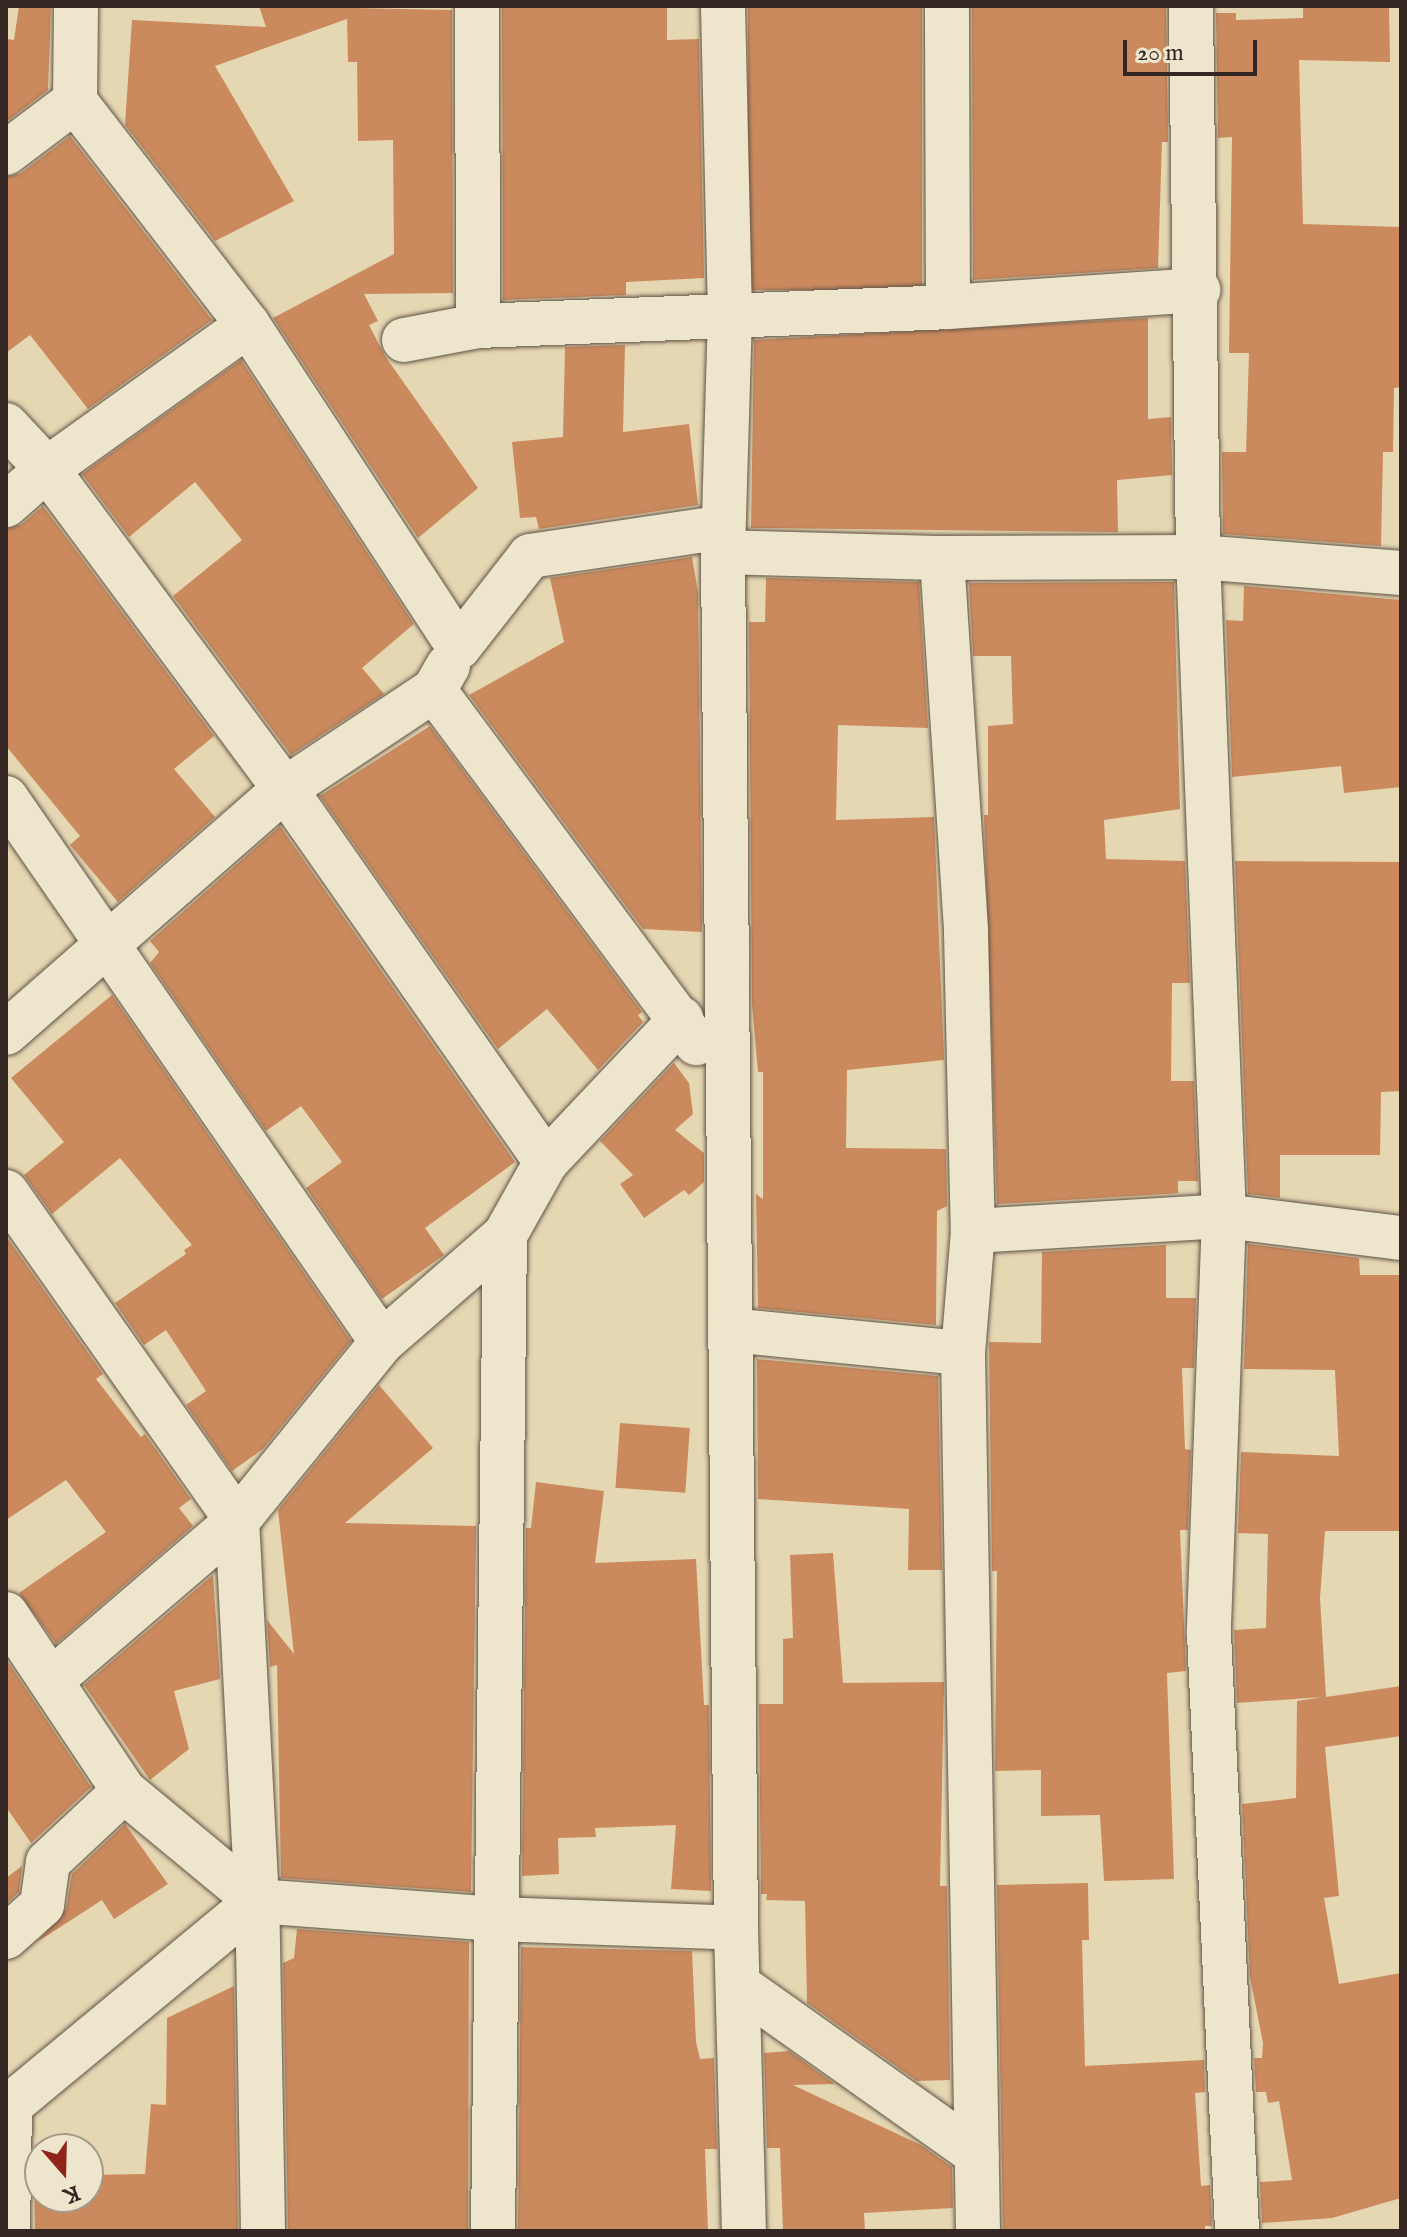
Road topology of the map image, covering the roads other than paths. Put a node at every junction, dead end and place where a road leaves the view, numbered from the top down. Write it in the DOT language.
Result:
graph roads {
  1 [pos="76,6"];
  2 [pos="477,6"];
  3 [pos="723,6"];
  4 [pos="947,6"];
  5 [pos="1191,6"];
  6 [pos="75,101"];
  7 [pos="6,153"];
  8 [pos="1198,290"];
  9 [pos="948,307"];
  10 [pos="730,315"];
  11 [pos="248,325"];
  12 [pos="478,326"];
  13 [pos="404,340"];
  14 [pos="6,425"];
  15 [pos="47,469"];
  16 [pos="6,505"];
  17 [pos="723,540"];
  18 [pos="1198,557"];
  19 [pos="942,558"];
  20 [pos="1401,573"];
  21 [pos="459,647"];
  22 [pos="434,690"];
  23 [pos="285,789"];
  24 [pos="6,798"];
  25 [pos="111,942"];
  26 [pos="681,1019"];
  27 [pos="6,1033"];
  28 [pos="728,1090"];
  29 [pos="546,1162"];
  30 [pos="6,1192"];
  31 [pos="1224,1216"];
  32 [pos="973,1231"];
  33 [pos="505,1235"];
  34 [pos="1401,1238"];
  35 [pos="731,1330"];
  36 [pos="382,1342"];
  37 [pos="963,1353"];
  38 [pos="237,1521"];
  39 [pos="6,1614"];
  40 [pos="54,1678"];
  41 [pos="124,1791"];
  42 [pos="257,1901"];
  43 [pos="496,1919"];
  44 [pos="736,1928"];
  45 [pos="6,1937"];
  46 [pos="741,1987"];
  47 [pos="7,2101"];
  48 [pos="977,2154"];
  49 [pos="8,2231"];
  50 [pos="263,2231"];
  51 [pos="493,2231"];
  52 [pos="744,2231"];
  53 [pos="978,2231"];
  54 [pos="1237,2231"];
  1 -- 6 [label="street"];
  2 -- 12 [label="street"];
  3 -- 10 [label="street"];
  4 -- 9 [label="street"];
  5 -- 8 [label="street"];
  6 -- 7 [label="street"];
  6 -- 11 [label="street"];
  8 -- 9 [label="street"];
  8 -- 18 [label="street"];
  9 -- 10 [label="street"];
  10 -- 12 [label="street"];
  10 -- 17 [label="street"];
  11 -- 15 [label="street"];
  11 -- 21 [label="street"];
  12 -- 13 [label="street"];
  14 -- 15 [label="street"];
  15 -- 16 [label="street"];
  15 -- 23 [label="street"];
  17 -- 19 [label="street"];
  17 -- 21 [label="street"];
  17 -- 28 [label="street"];
  18 -- 19 [label="street"];
  18 -- 20 [label="street"];
  18 -- 31 [label="street"];
  19 -- 32 [label="street"];
  21 -- 22 [label="street"];
  22 -- 23 [label="street"];
  22 -- 26 [label="street"];
  23 -- 25 [label="street"];
  23 -- 29 [label="street"];
  24 -- 25 [label="street"];
  25 -- 27 [label="street"];
  25 -- 36 [label="street"];
  26 -- 28 [label="street"];
  26 -- 29 [label="street"];
  28 -- 35 [label="street"];
  29 -- 33 [label="street"];
  30 -- 38 [label="street"];
  31 -- 32 [label="street"];
  31 -- 34 [label="street"];
  31 -- 54 [label="street"];
  32 -- 37 [label="street"];
  33 -- 36 [label="street"];
  33 -- 43 [label="street"];
  35 -- 37 [label="street"];
  35 -- 44 [label="street"];
  36 -- 38 [label="street"];
  37 -- 48 [label="street"];
  38 -- 40 [label="street"];
  38 -- 42 [label="street"];
  39 -- 40 [label="street"];
  40 -- 41 [label="street"];
  41 -- 42 [label="street"];
  41 -- 45 [label="street"];
  42 -- 43 [label="street"];
  42 -- 47 [label="street"];
  42 -- 50 [label="street"];
  43 -- 44 [label="street"];
  43 -- 51 [label="street"];
  44 -- 46 [label="street"];
  46 -- 48 [label="street"];
  46 -- 52 [label="street"];
  47 -- 49 [label="street"];
  48 -- 53 [label="street"];
}
